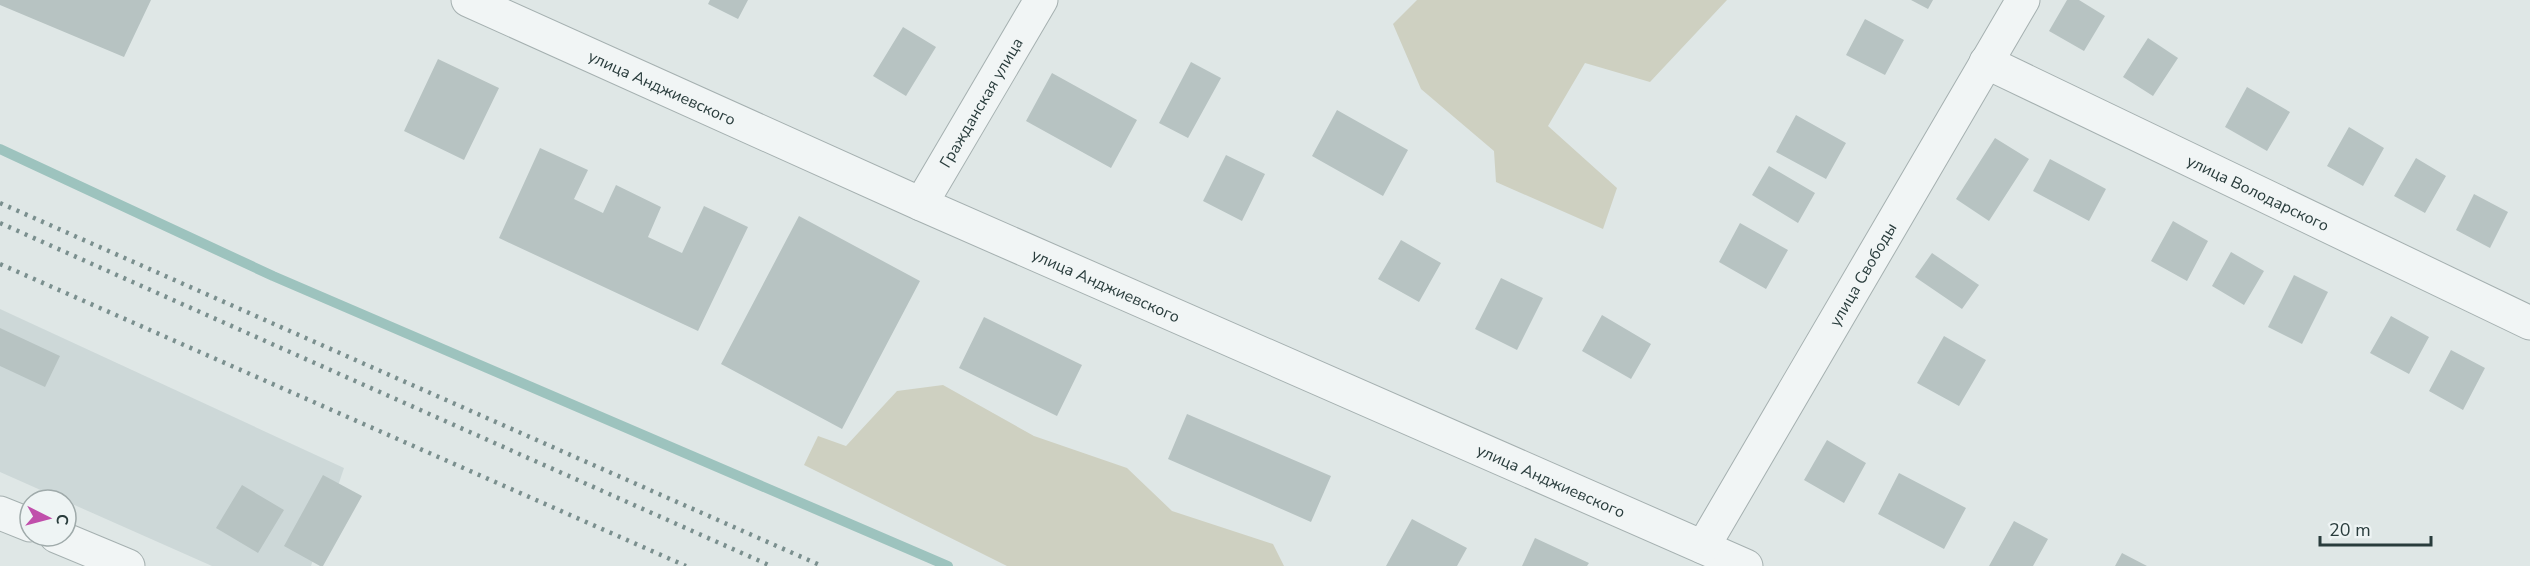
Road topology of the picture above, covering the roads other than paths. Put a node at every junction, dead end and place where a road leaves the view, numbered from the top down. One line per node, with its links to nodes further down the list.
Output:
1 (468, 0): 5 (street, улица Анджиевского)
2 (1041, 0): 5 (street, Гражданская улица)
3 (2023, 0): 4 (street, улица Свободы)
4 (1986, 62): 6 (street, улица Володарского); 10 (street, улица Свободы)
5 (921, 204): 10 (street, улица Анджиевского)
6 (2530, 323)
7 (0, 513): 8 (street)
8 (18, 520)
9 (78, 545): 11 (street)
10 (1703, 547): 12 (street, улица Анджиевского)
11 (128, 566)
12 (1746, 566)

